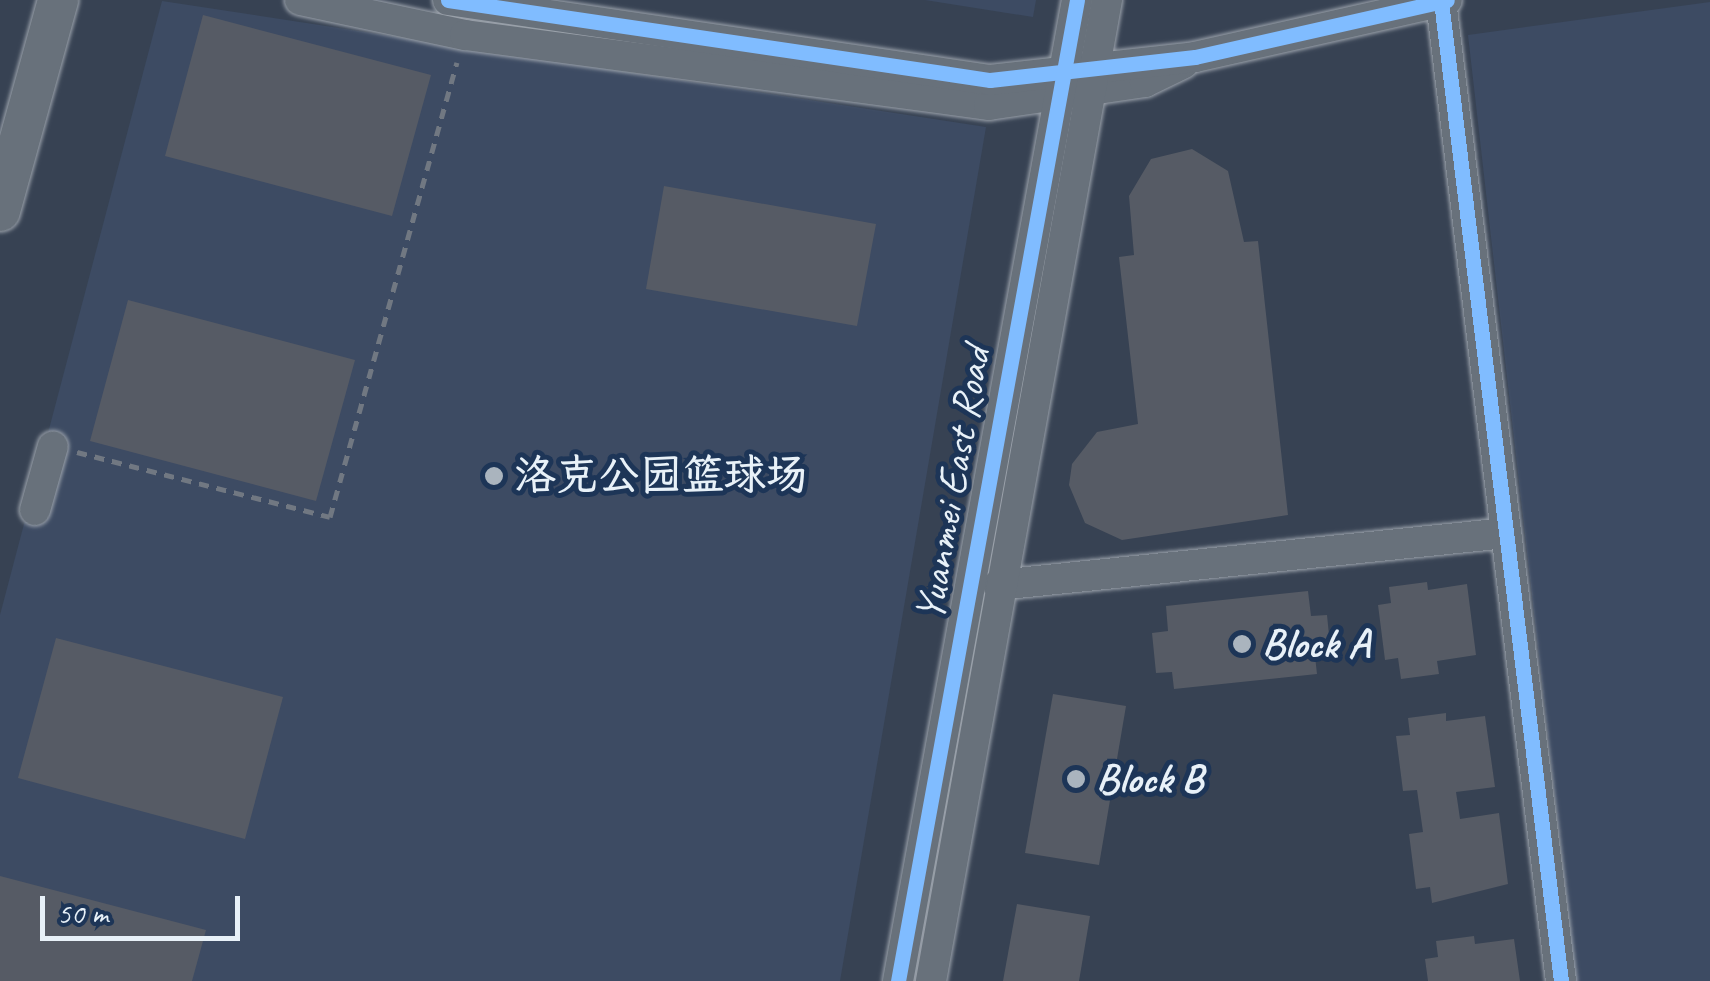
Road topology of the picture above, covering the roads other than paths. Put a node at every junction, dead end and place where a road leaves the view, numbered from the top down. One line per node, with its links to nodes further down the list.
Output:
1 (300, 0): 8 (street)
2 (448, 0): 8 (street)
3 (1077, 0): 8 (street, Yuanmei East Road)
4 (1107, 0): 7 (street, Yuanmei East Road)
5 (1444, 0): 7 (street); 12 (street)
6 (63, 6): 9 (main road)
7 (1093, 78): 8 (street); 13 (street, Yuanmei East Road)
8 (1062, 82): 14 (street, Yuanmei East Road)
9 (0, 211)
10 (54, 446): 11 (street)
11 (34, 510)
12 (1506, 533): 13 (street); 16 (street)
13 (998, 585): 15 (street, Yuanmei East Road)
14 (898, 981)
15 (931, 981)
16 (1561, 981)

